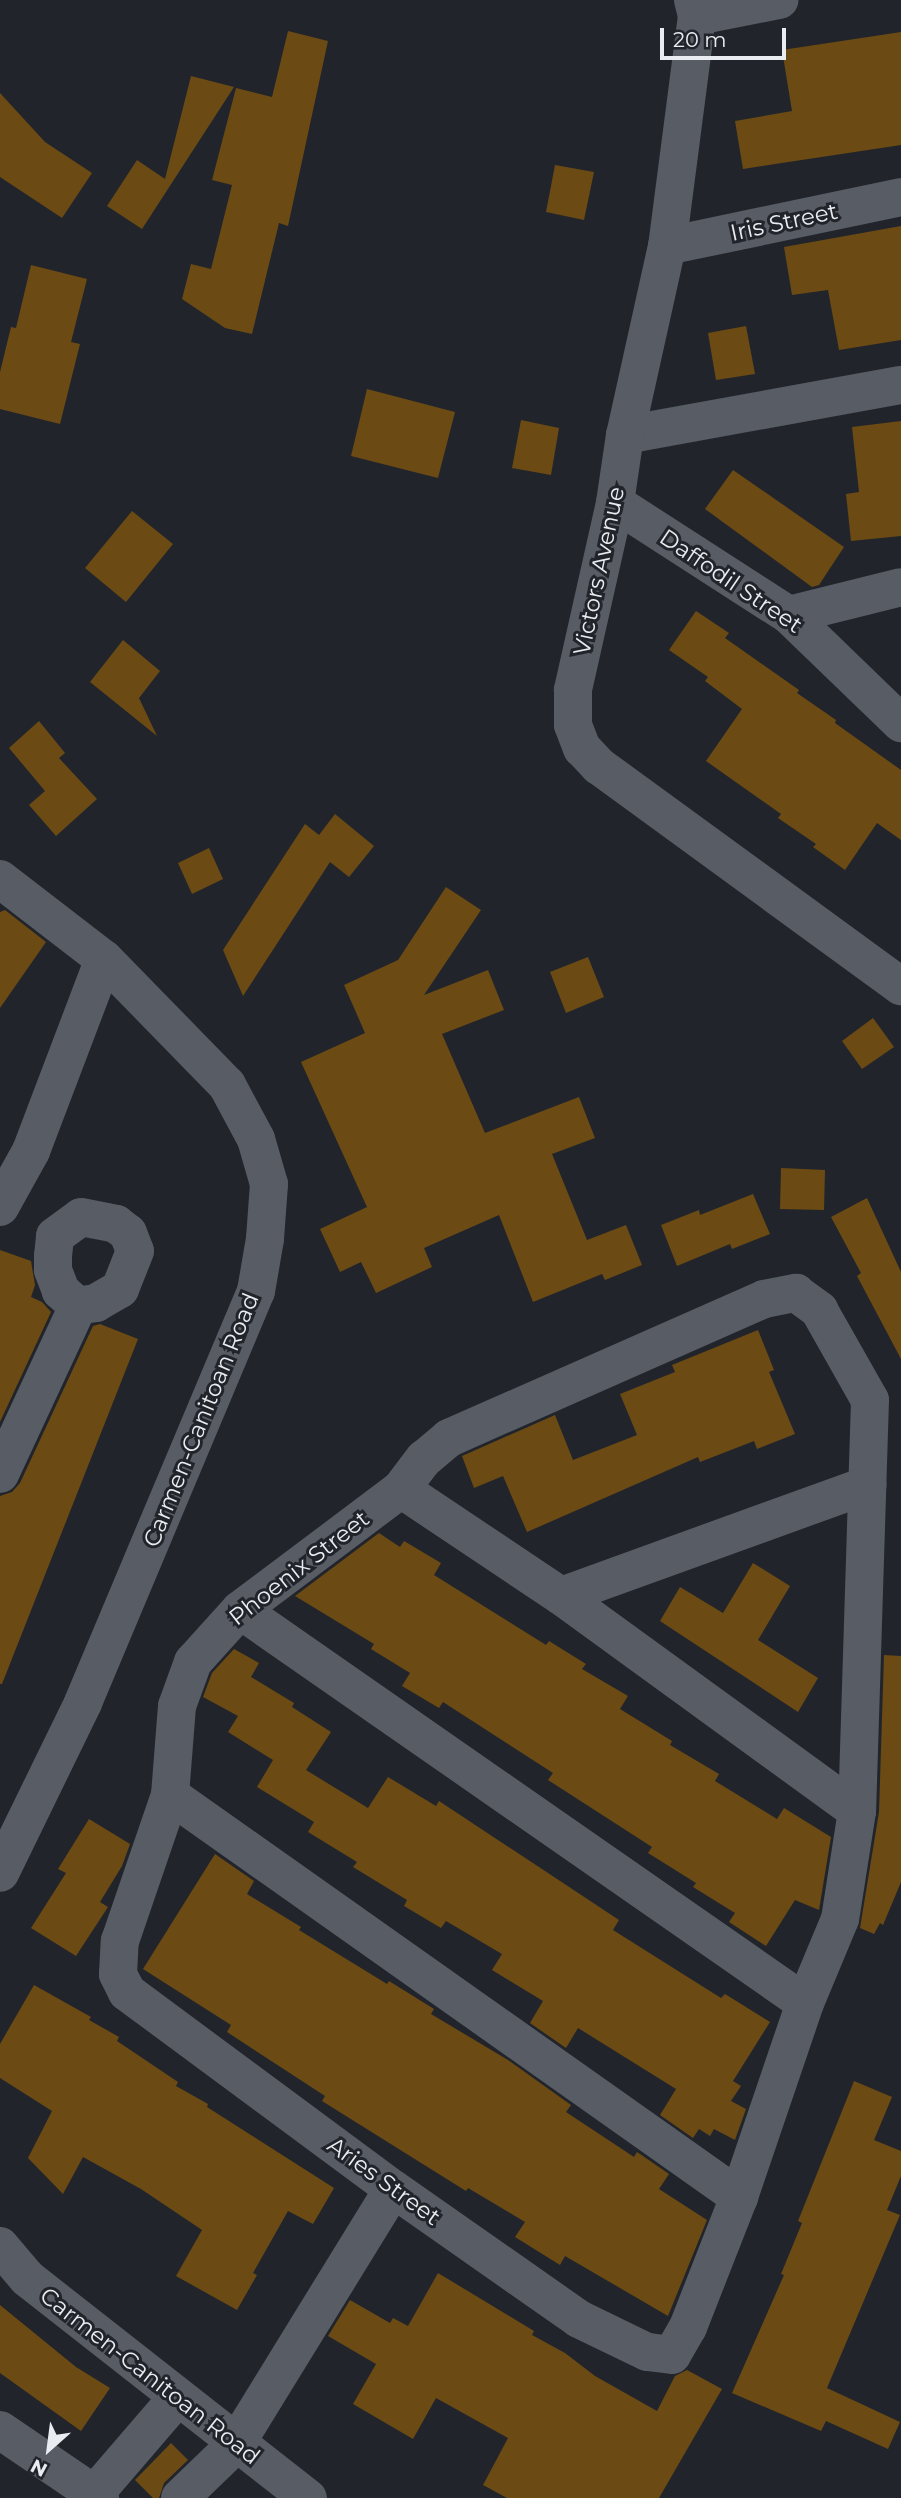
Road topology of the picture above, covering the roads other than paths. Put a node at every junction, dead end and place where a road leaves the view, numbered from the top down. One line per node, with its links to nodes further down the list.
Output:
1 (779, 0): 2 (street)
2 (695, 8): 4 (street, Victors Avenue)
3 (901, 197): 4 (street, Iris Street)
4 (667, 246): 6 (street, Victors Avenue)
5 (901, 385): 6 (street)
6 (625, 435): 7 (street, Victors Avenue)
7 (615, 503): 9 (street, Daffodil Street); 13 (street, Victors Avenue)
8 (901, 587): 9 (street)
9 (789, 615): 10 (street, Daffodil Street)
10 (901, 723)
11 (0, 879): 12 (street, Carmen-Canitoan Road)
12 (104, 959): 14 (street); 23 (street, Carmen-Canitoan Road)
13 (901, 986)
14 (0, 1208)
15 (78, 1306): 16 (street)
16 (0, 1474)
17 (867, 1485): 18 (street, Phoenix Street); 19 (street); 22 (street, Phoenix Street)
18 (401, 1489): 19 (street); 20 (street, Phoenix Street)
19 (561, 1596): 22 (street)
20 (240, 1610): 21 (street, Phoenix Street); 25 (street)
21 (170, 1795): 24 (street, Phoenix Street); 27 (street)
22 (857, 1811): 25 (street, Phoenix Street)
23 (0, 1873)
24 (118, 1973): 26 (street, Aries Street)
25 (805, 2003): 27 (street, Phoenix Street)
26 (393, 2189): 29 (street, Aries Street); 32 (street)
27 (738, 2197): 29 (street, Phoenix Street)
28 (0, 2246): 30 (street, Carmen-Canitoan Road)
29 (672, 2355)
30 (177, 2398): 32 (street, Carmen-Canitoan Road); 33 (street)
31 (0, 2430): 33 (street)
32 (236, 2444): 34 (street); 35 (street, Carmen-Canitoan Road)
33 (95, 2496)
34 (180, 2498)
35 (308, 2498)

